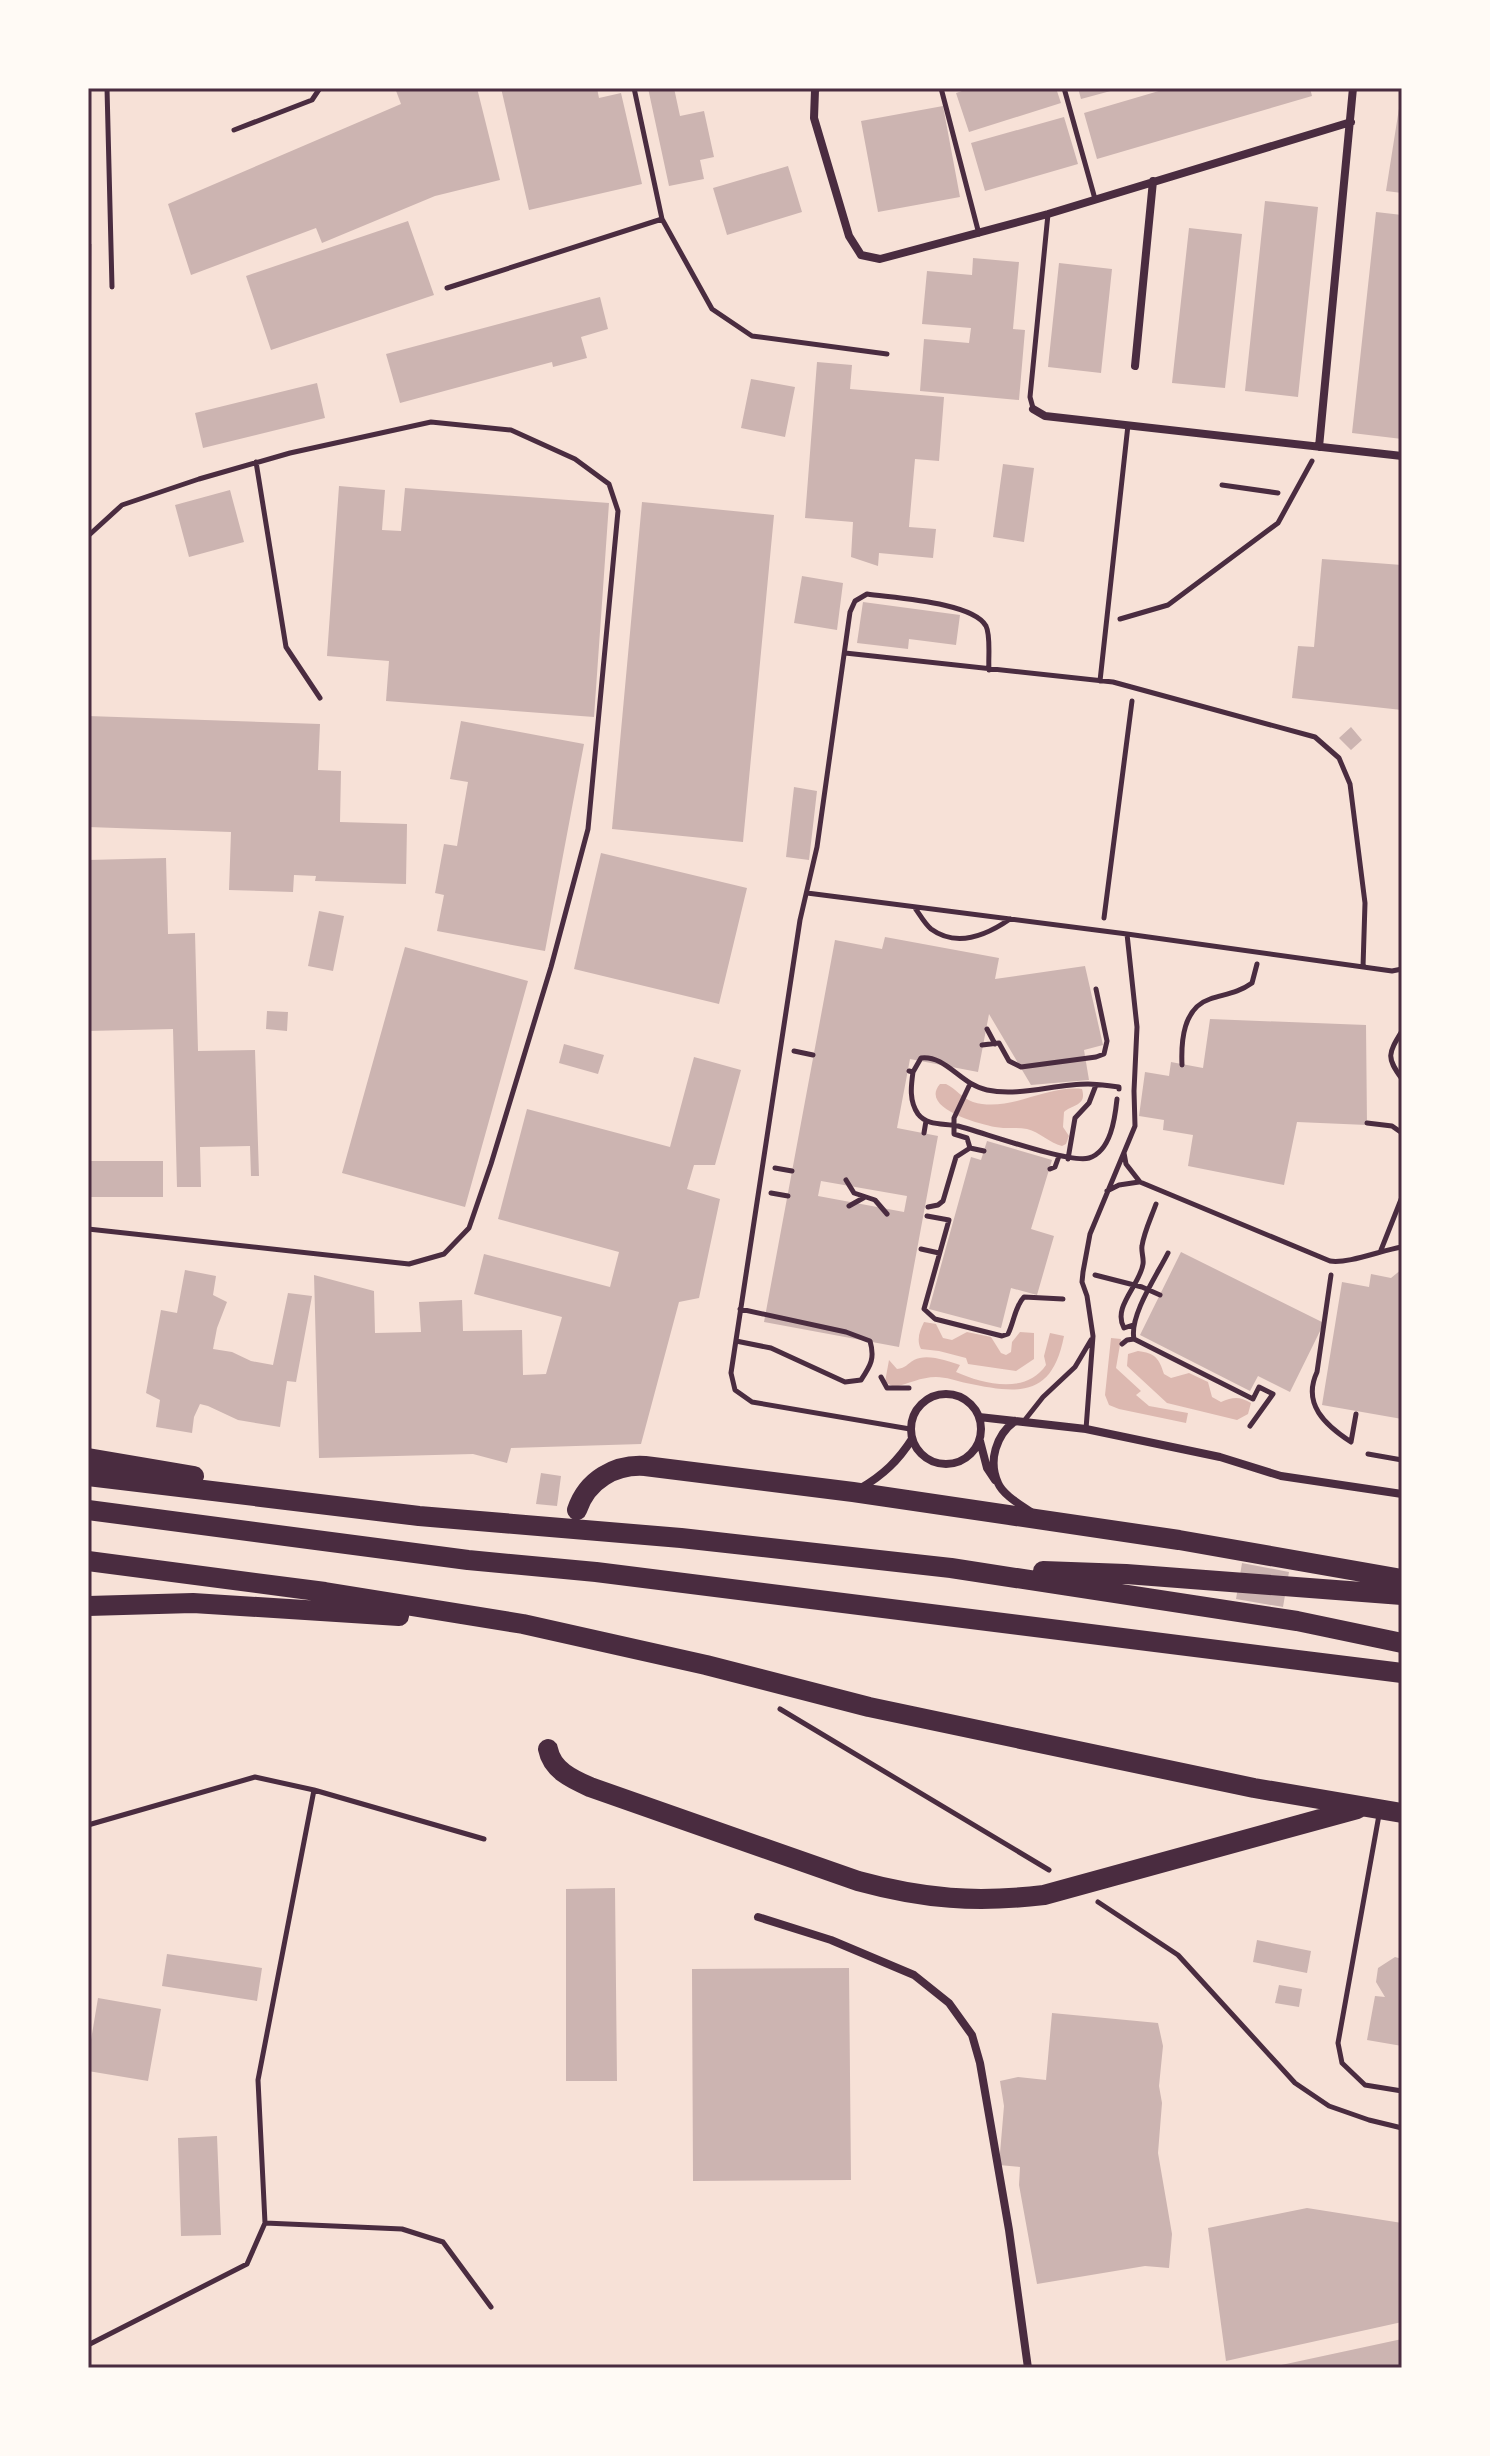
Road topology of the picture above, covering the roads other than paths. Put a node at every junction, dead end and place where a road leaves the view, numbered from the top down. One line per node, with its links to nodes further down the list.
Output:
1 (107, 88): 15 (lane)
2 (320, 88): 9 (lane)
3 (634, 88): 13 (lane)
4 (941, 88): 14 (lane)
5 (1064, 88): 11 (lane)
6 (1353, 88): 8 (street)
7 (816, 89): 14 (street)
8 (1351, 122): 10 (street); 21 (street)
9 (234, 130)
10 (1153, 181): 11 (street); 18 (street)
11 (1095, 199): 12 (street)
12 (1048, 214): 14 (street); 19 (lane)
13 (662, 219): 16 (lane); 17 (lane)
14 (979, 234)
15 (112, 287)
16 (447, 288)
17 (887, 354)
18 (1135, 366)
19 (1033, 409): 20 (street)
20 (1128, 424): 21 (street); 27 (lane)
21 (1319, 447): 22 (street)
22 (1402, 456)
23 (256, 462): 24 (lane); 28 (lane); 39 (lane)
24 (88, 536)
25 (845, 653): 26 (lane); 26 (lane); 29 (lane)
26 (989, 670): 27 (lane)
27 (1100, 681): 33 (lane)
28 (320, 698)
29 (807, 893): 30 (lane); 42 (lane)
30 (914, 907): 31 (lane); 31 (lane)
31 (1010, 919): 32 (lane)
32 (1127, 934): 33 (lane); 35 (lane)
33 (1363, 967): 34 (lane)
34 (1402, 969)
35 (1124, 1152): 36 (lane); 37 (lane)
36 (1140, 1182): 37 (lane); 41 (lane)
37 (1106, 1191): 43 (lane)
38 (1402, 1197): 41 (lane)
39 (88, 1229)
40 (1402, 1247): 41 (lane)
41 (1380, 1251)
42 (740, 1309): 44 (lane); 44 (lane)
43 (1093, 1336): 46 (lane); 48 (lane)
44 (736, 1341): 47 (lane)
45 (979, 1417): 46 (street); 47 (street); 50 (street)
46 (1020, 1422): 48 (street); 56 (street)
47 (910, 1429): 49 (street)
48 (1086, 1429): 58 (street)
49 (912, 1439): 50 (street); 57 (street)
50 (979, 1440): 56 (street)
51 (1368, 1454): 53 (lane)
52 (88, 1458): 62 (highway)
53 (1402, 1460)
54 (88, 1476): 59 (highway)
55 (88, 1486): 59 (highway)
56 (999, 1486): 63 (street)
57 (853, 1492): 61 (highway); 63 (highway)
58 (1402, 1494)
59 (252, 1496): 62 (highway)
60 (88, 1510): 71 (highway)
61 (577, 1510)
62 (419, 1516): 65 (highway)
63 (1048, 1522): 66 (highway)
64 (88, 1561): 69 (highway)
65 (951, 1568): 67 (highway); 70 (highway)
66 (1402, 1579)
67 (1402, 1595)
68 (88, 1606): 69 (highway)
69 (523, 1624): 74 (highway)
70 (1402, 1643)
71 (1402, 1673)
72 (548, 1749): 74 (highway)
73 (314, 1790): 76 (lane); 77 (lane); 80 (lane)
74 (1372, 1809): 75 (highway); 79 (lane)
75 (1402, 1813)
76 (88, 1825)
77 (484, 1839)
78 (758, 1917): 83 (street)
79 (1402, 2091)
80 (265, 2223): 81 (lane); 82 (lane)
81 (491, 2307)
82 (88, 2345)
83 (1028, 2368)

